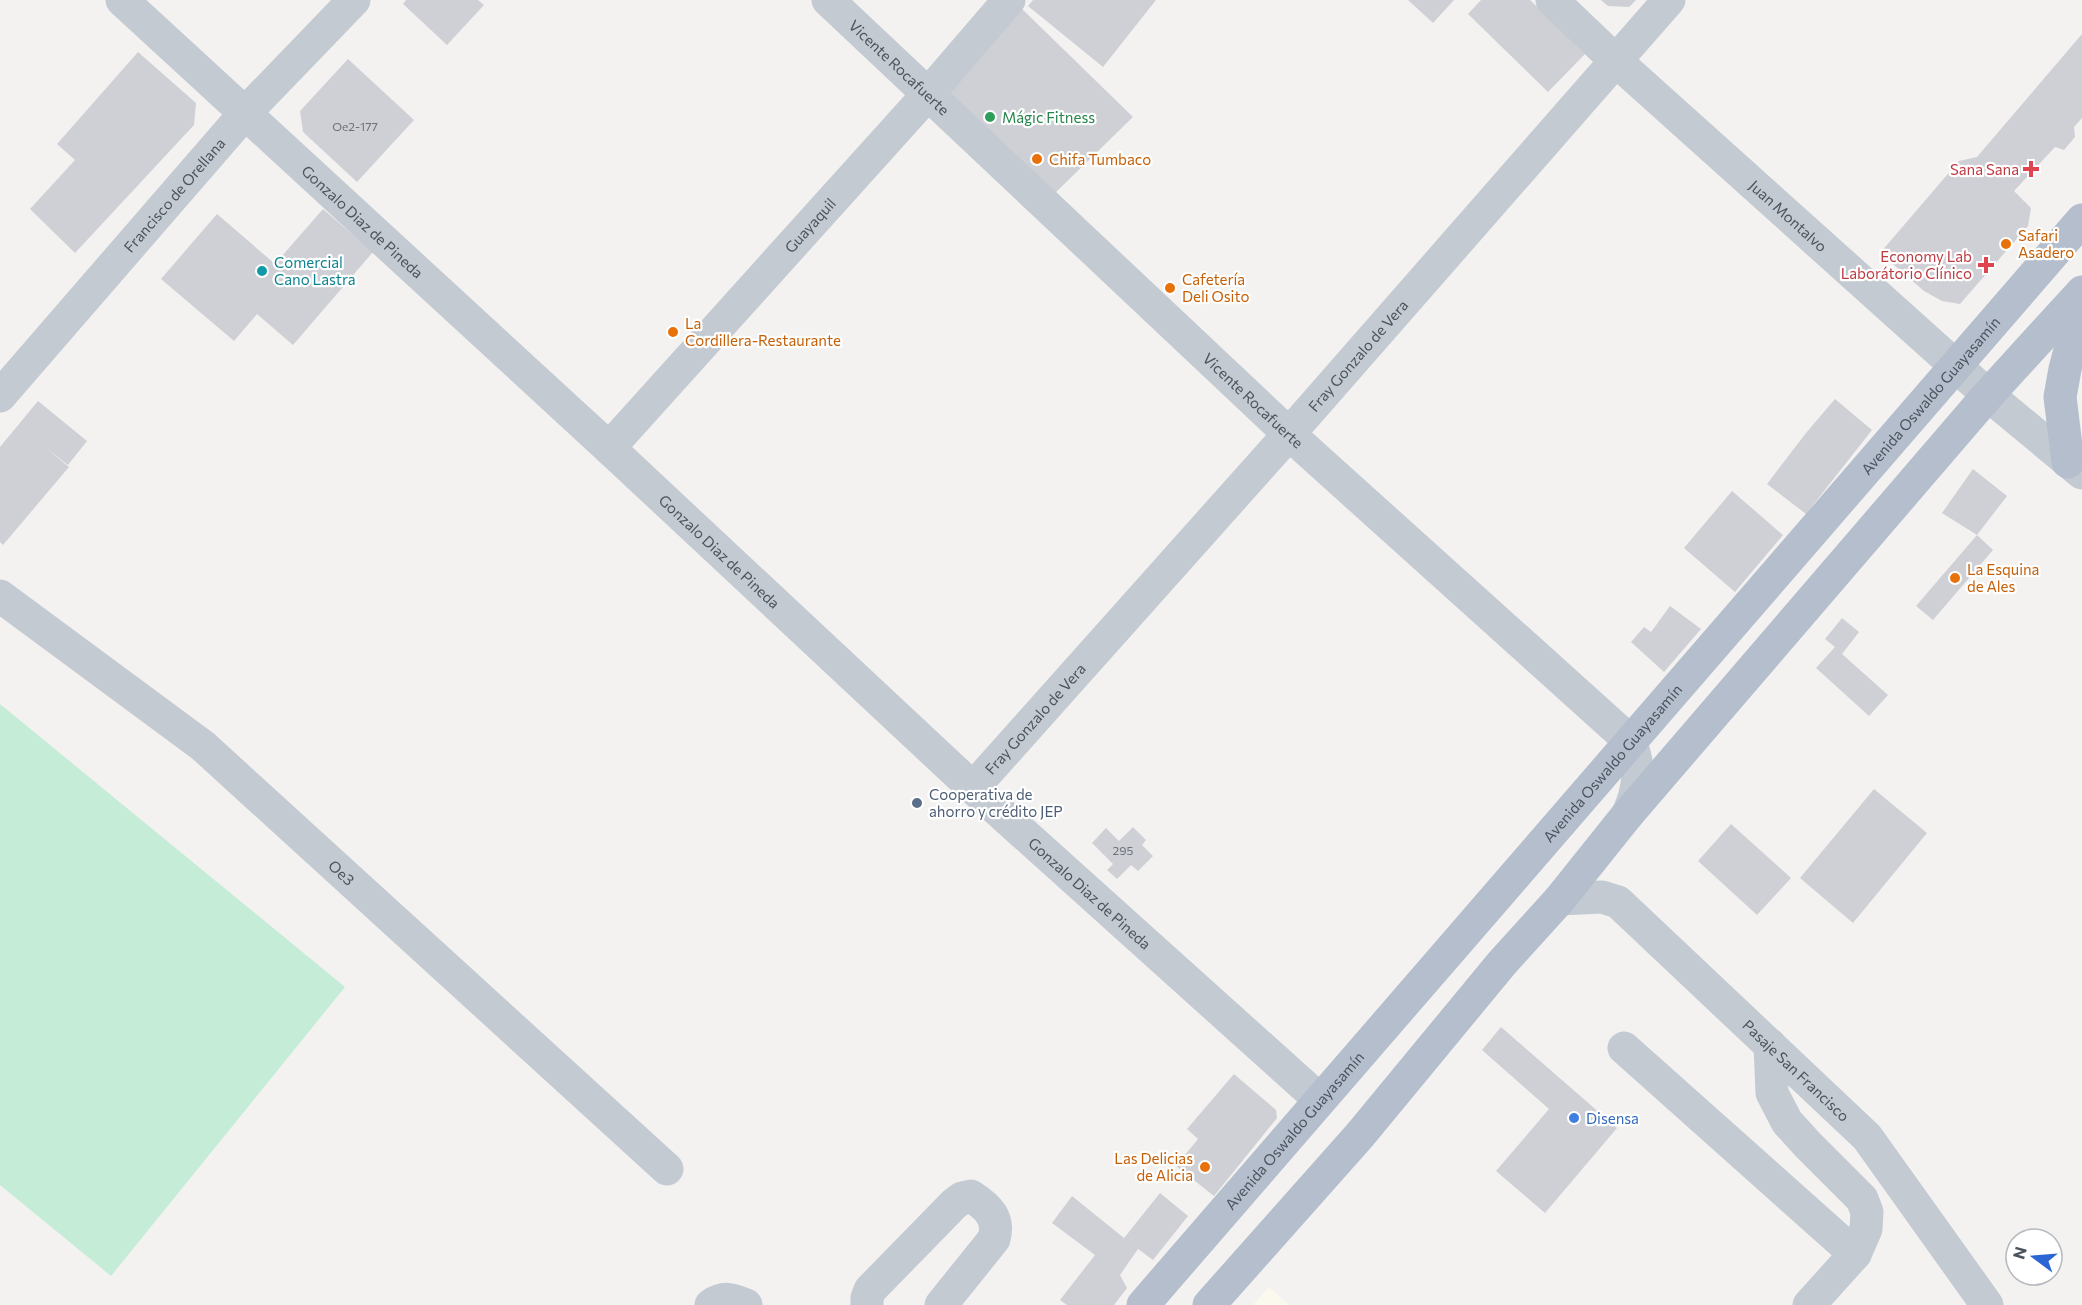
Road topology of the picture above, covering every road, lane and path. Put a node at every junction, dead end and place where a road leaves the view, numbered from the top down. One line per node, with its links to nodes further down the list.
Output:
1 (122, 0): 9 (street, Gonzalo Diaz de Pineda)
2 (354, 0): 9 (street, Francisco de Orellana)
3 (828, 0): 8 (street, Vicente Rocafuerte)
4 (1009, 0): 8 (street, Guayaquil)
5 (1552, 0): 7 (street, Juan Montalvo)
6 (1669, 0): 7 (street, Fray Gonzalo de Vera)
7 (1615, 60): 15 (street, Juan Montalvo); 18 (street, Fray Gonzalo de Vera)
8 (929, 93): 18 (street, Vicente Rocafuerte); 19 (street, Guayaquil)
9 (246, 112): 17 (street, Francisco de Orellana); 19 (street, Gonzalo Diaz de Pineda)
10 (2082, 220): 15 (main road, Avenida Oswaldo Guayasamín)
11 (2082, 292): 14 (main road)
12 (2082, 306): 13 (main road)
13 (2075, 353): 14 (street); 20 (main road)
14 (2023, 356): 16 (main road)
15 (1956, 366): 16 (street, Juan Montalvo); 22 (main road, Avenida Oswaldo Guayasamín)
16 (1988, 395): 20 (street, Juan Montalvo); 24 (main road)
17 (0, 396)
18 (1289, 434): 22 (street, Vicente Rocafuerte); 23 (street, Fray Gonzalo de Vera)
19 (609, 448): 23 (street, Gonzalo Diaz de Pineda)
20 (2075, 467)
21 (0, 596): 29 (street, Oe3)
22 (1630, 741): 24 (street); 28 (main road, Avenida Oswaldo Guayasamín)
23 (973, 788): 28 (street, Gonzalo Diaz de Pineda)
24 (1628, 814): 25 (main road)
25 (1560, 899): 26 (street, Pasaje San Francisco); 36 (main road)
26 (1770, 1045): 30 (street); 38 (street, Pasaje San Francisco)
27 (1624, 1048): 30 (street)
28 (1320, 1100): 35 (main road, Avenida Oswaldo Guayasamín)
29 (667, 1169)
30 (1855, 1254): 37 (street)
31 (711, 1305): 32 (street)
32 (746, 1305)
33 (867, 1305): 34 (street)
34 (941, 1305)
35 (1143, 1305)
36 (1209, 1305)
37 (1809, 1305)
38 (1987, 1305)

